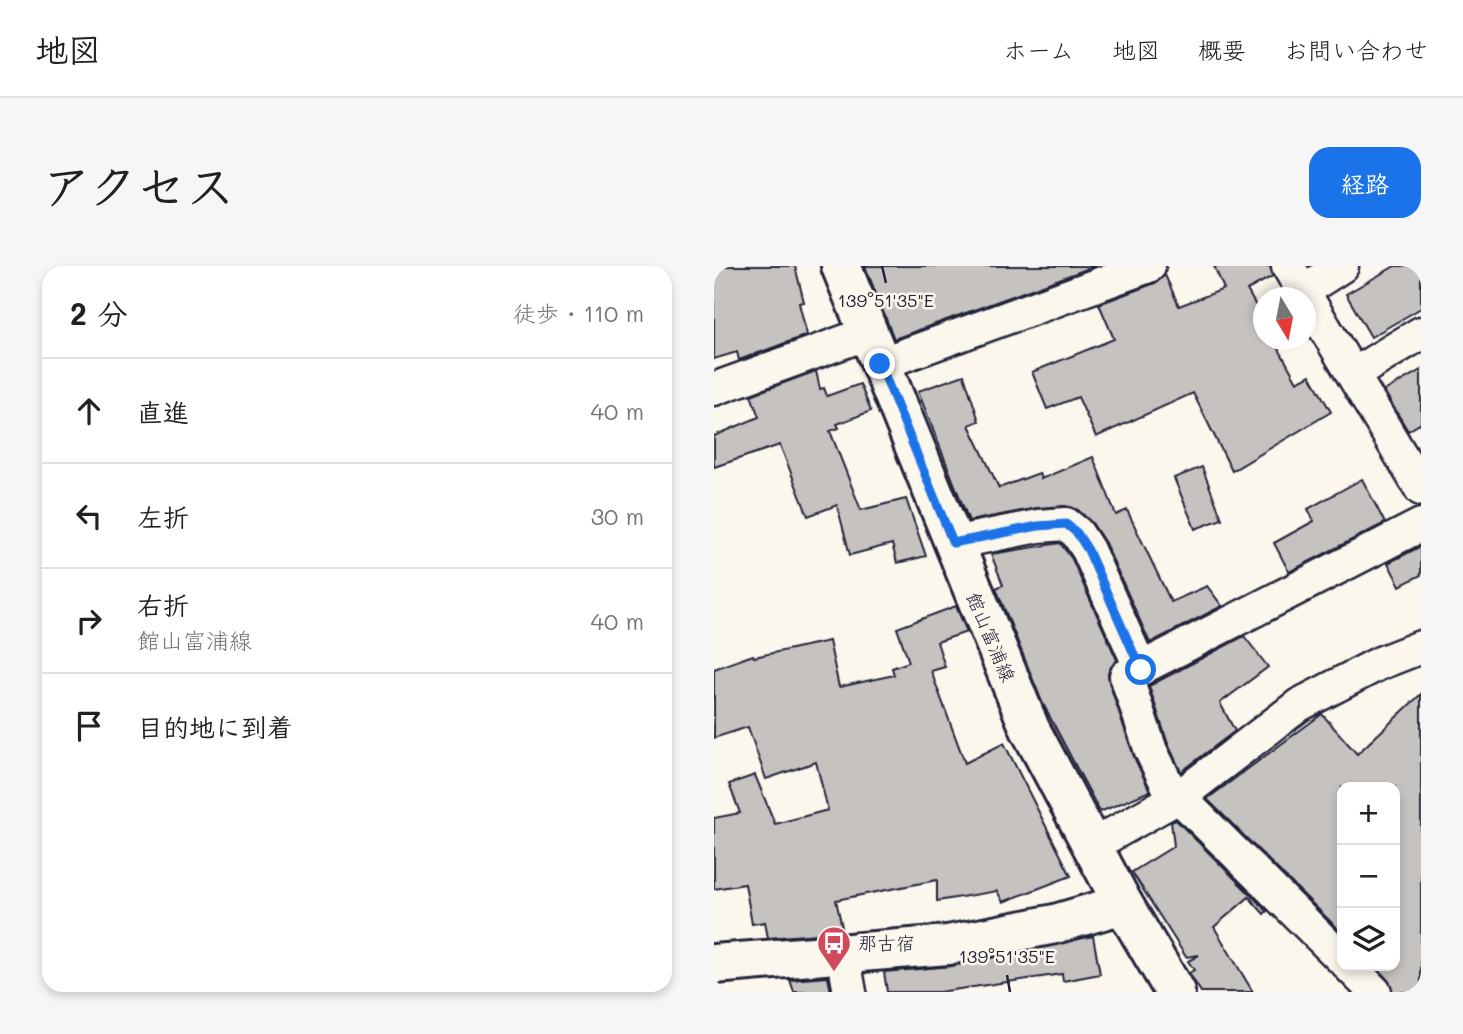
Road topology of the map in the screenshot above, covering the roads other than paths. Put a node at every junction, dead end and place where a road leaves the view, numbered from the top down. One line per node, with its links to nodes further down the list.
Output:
1 (841, 266): 6 (main road, 館山富浦線)
2 (1149, 266): 6 (street)
3 (1342, 266): 4 (street)
4 (1295, 278): 7 (street)
5 (1421, 333): 7 (street)
6 (874, 349): 8 (street); 11 (main road, 館山富浦線)
7 (1354, 374): 9 (street)
8 (714, 389)
9 (1421, 489)
10 (1421, 524): 13 (street)
11 (953, 543): 13 (street); 15 (main road, 館山富浦線)
12 (1421, 647): 14 (street)
13 (1141, 670): 14 (street)
14 (1180, 796): 15 (street); 18 (street)
15 (1093, 845): 16 (main road, 館山富浦線)
16 (1123, 904): 17 (main road); 22 (main road, 館山富浦線)
17 (843, 954): 19 (main road); 21 (street)
18 (1337, 954)
19 (714, 964)
20 (1354, 971): 23 (street)
21 (850, 992)
22 (1175, 992)
23 (1375, 992)

